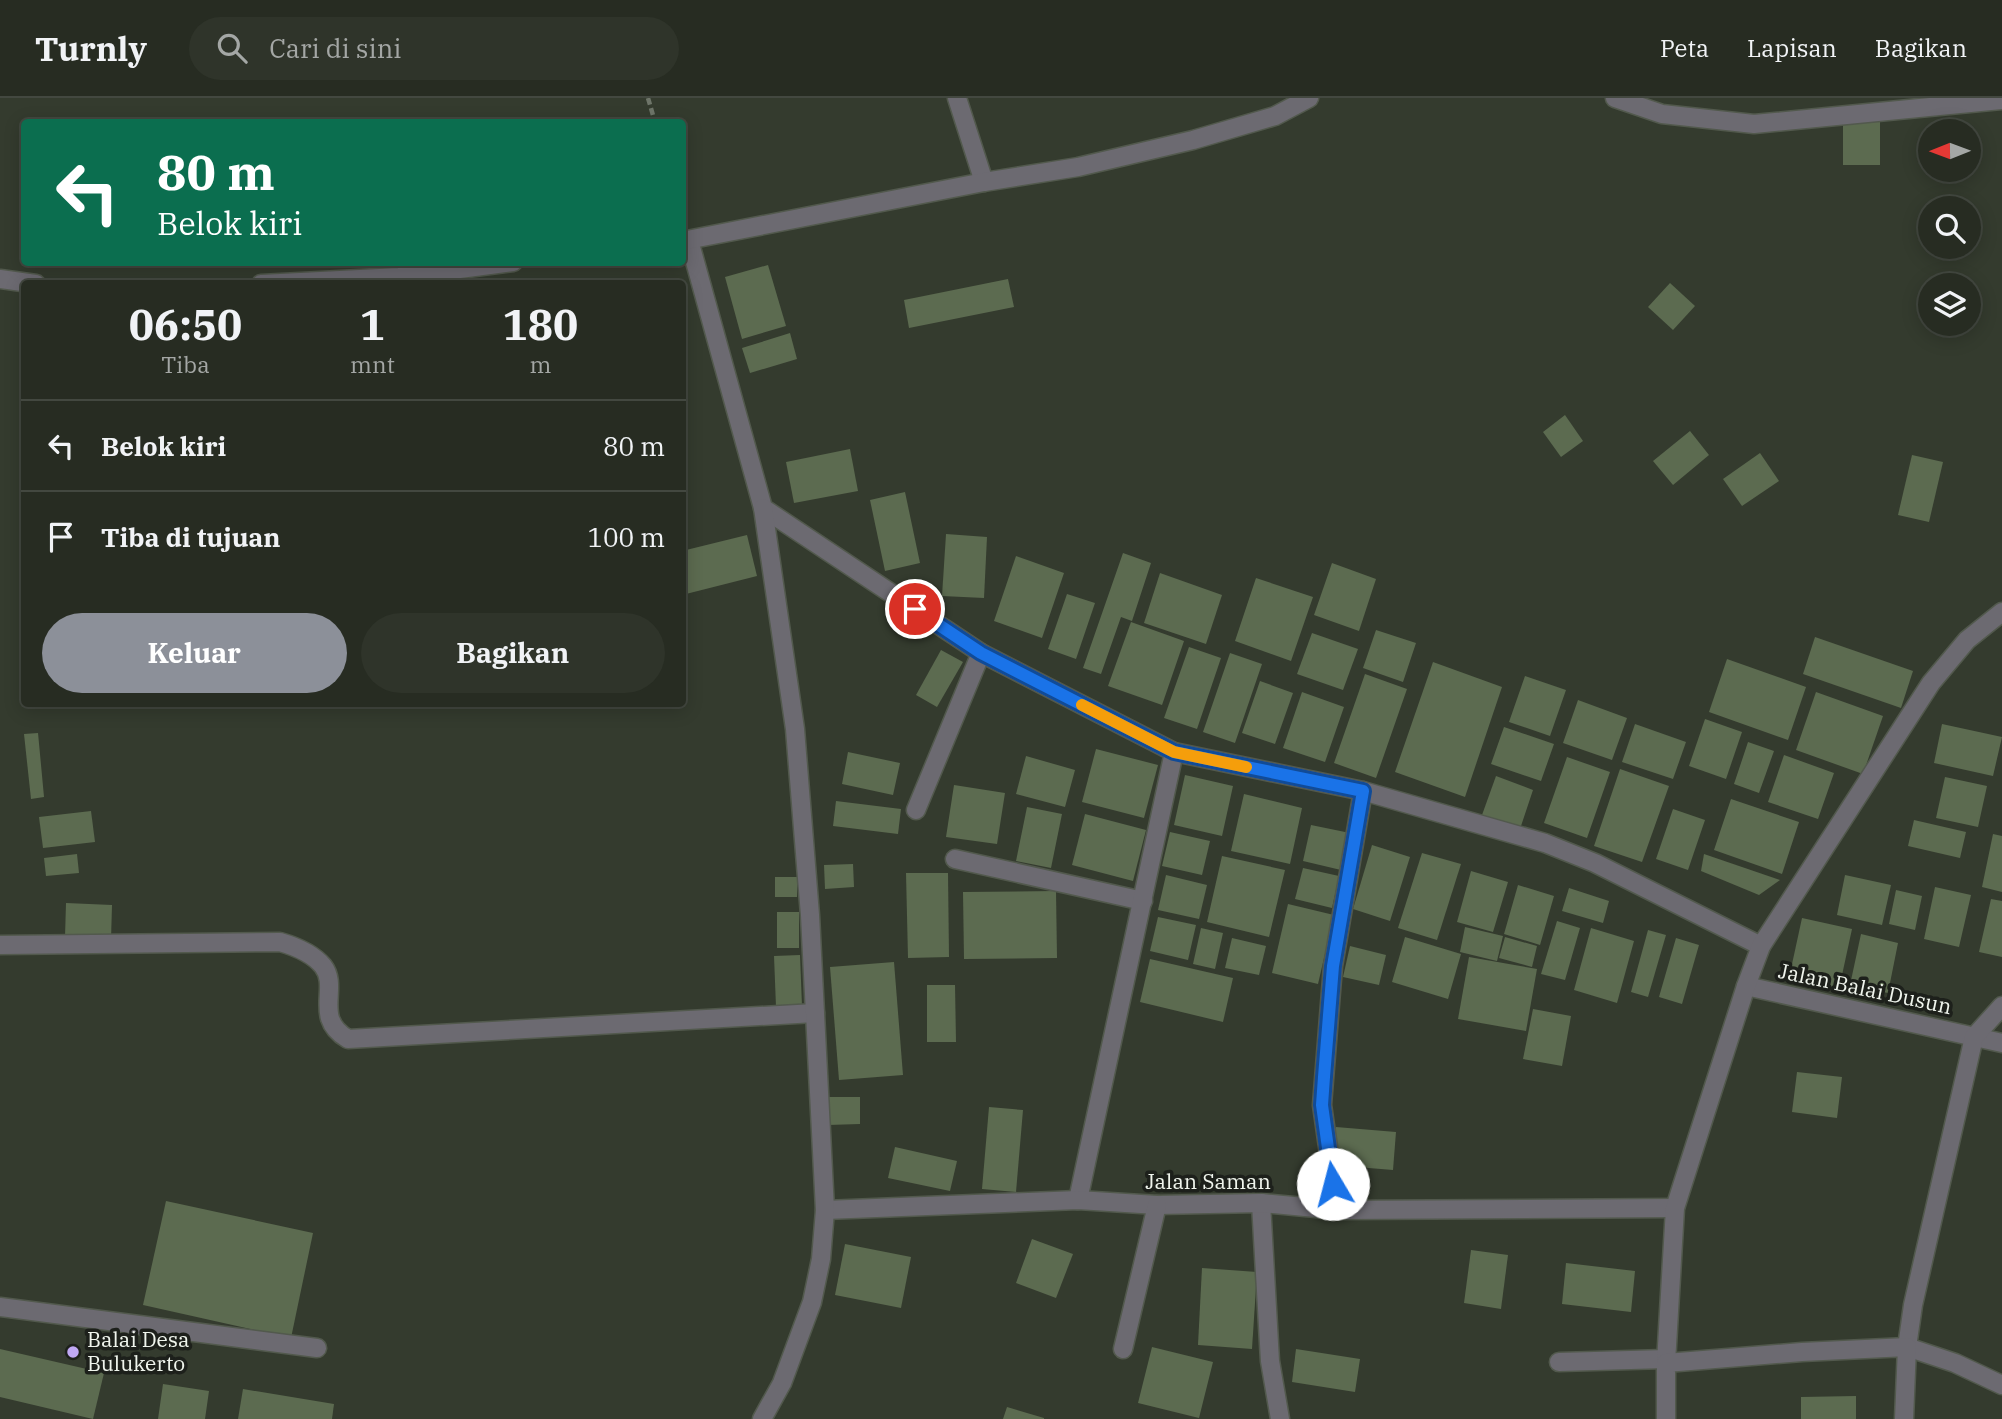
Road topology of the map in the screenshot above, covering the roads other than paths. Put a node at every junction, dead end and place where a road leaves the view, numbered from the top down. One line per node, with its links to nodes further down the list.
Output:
1 (957, 98): 5 (street)
2 (1309, 98): 5 (street)
3 (1615, 98): 4 (street)
4 (2002, 100)
5 (984, 182): 6 (street)
6 (686, 241): 11 (street)
7 (483, 266): 9 (street)
8 (0, 279): 10 (street)
9 (340, 280)
10 (21, 282)
11 (763, 508): 13 (street); 23 (street)
12 (2002, 612): 20 (street)
13 (981, 653): 14 (street); 16 (street)
14 (1174, 752): 15 (street); 18 (street)
15 (1363, 791): 20 (street); 31 (street)
16 (916, 810)
17 (955, 859): 18 (street)
18 (1143, 901): 26 (street)
19 (0, 945): 23 (street)
20 (1761, 946): 21 (street)
21 (1746, 986): 24 (street, Jalan Balai Dusun); 29 (street)
22 (2002, 1006): 24 (street)
23 (816, 1013): 30 (street)
24 (1974, 1037): 25 (street, Jalan Balai Dusun); 33 (street)
25 (2002, 1043)
26 (1078, 1200): 28 (street, Jalan Saman); 30 (street, Jalan Saman)
27 (1261, 1203): 28 (street, Jalan Saman); 31 (street, Jalan Saman); 40 (street)
28 (1157, 1205): 35 (street)
29 (1675, 1208): 31 (street, Jalan Saman); 36 (street)
30 (825, 1210): 39 (street)
31 (1337, 1210)
32 (0, 1307): 34 (street)
33 (1907, 1347): 36 (street); 38 (street); 42 (street)
34 (317, 1348)
35 (1123, 1349)
36 (1666, 1361): 37 (street); 41 (street)
37 (1559, 1362)
38 (2002, 1385)
39 (762, 1419)
40 (1280, 1419)
41 (1666, 1419)
42 (1904, 1419)

